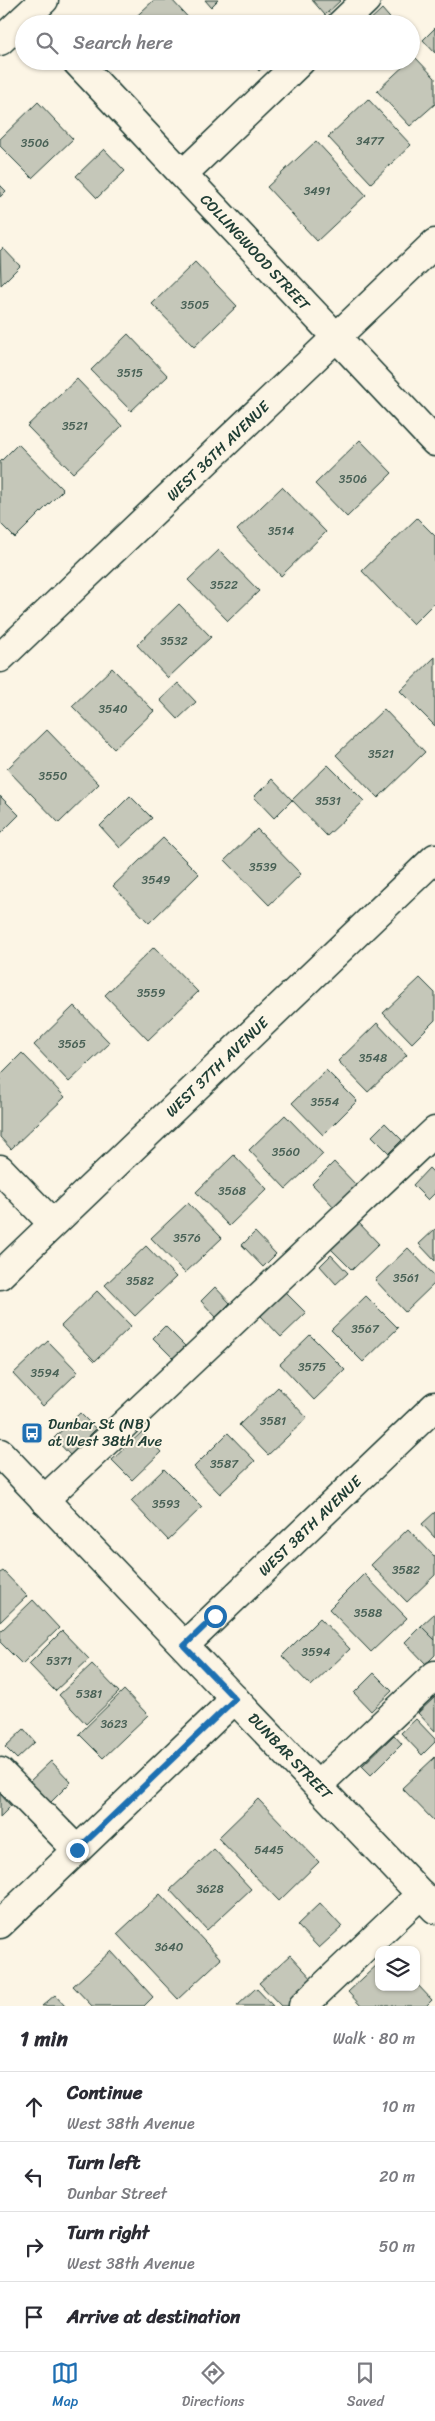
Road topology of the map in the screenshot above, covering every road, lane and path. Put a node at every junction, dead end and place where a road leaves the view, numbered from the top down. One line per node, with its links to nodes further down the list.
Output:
1 (366, 0): 2 (street)
2 (350, 15)
3 (15, 26): 4 (street)
4 (0, 41)
5 (85, 70): 7 (street, COLLINGWOOD STREET)
6 (292, 70): 7 (street)
7 (183, 174): 9 (street, COLLINGWOOD STREET)
8 (435, 243): 9 (street, WEST 36TH AVENUE)
9 (336, 338): 10 (street, COLLINGWOOD STREET); 11 (street, WEST 36TH AVENUE)
10 (435, 442)
11 (0, 658)
12 (435, 858): 15 (street, WEST 37TH AVENUE)
13 (435, 1131): 19 (street)
14 (0, 1168): 15 (street)
15 (53, 1224): 16 (street, WEST 37TH AVENUE)
16 (0, 1275)
17 (435, 1406): 20 (street, WEST 38TH AVENUE)
18 (0, 1453): 19 (street, DUNBAR STREET)
19 (44, 1500): 20 (street, DUNBAR STREET)
20 (184, 1646): 22 (street, DUNBAR STREET)
21 (435, 1674): 24 (street)
22 (235, 1699): 24 (street, DUNBAR STREET); 25 (street)
23 (0, 1772): 25 (street)
24 (318, 1784): 26 (street, DUNBAR STREET)
25 (77, 1850): 27 (street)
26 (428, 1901): 28 (street)
27 (0, 1924)
28 (303, 2006)

